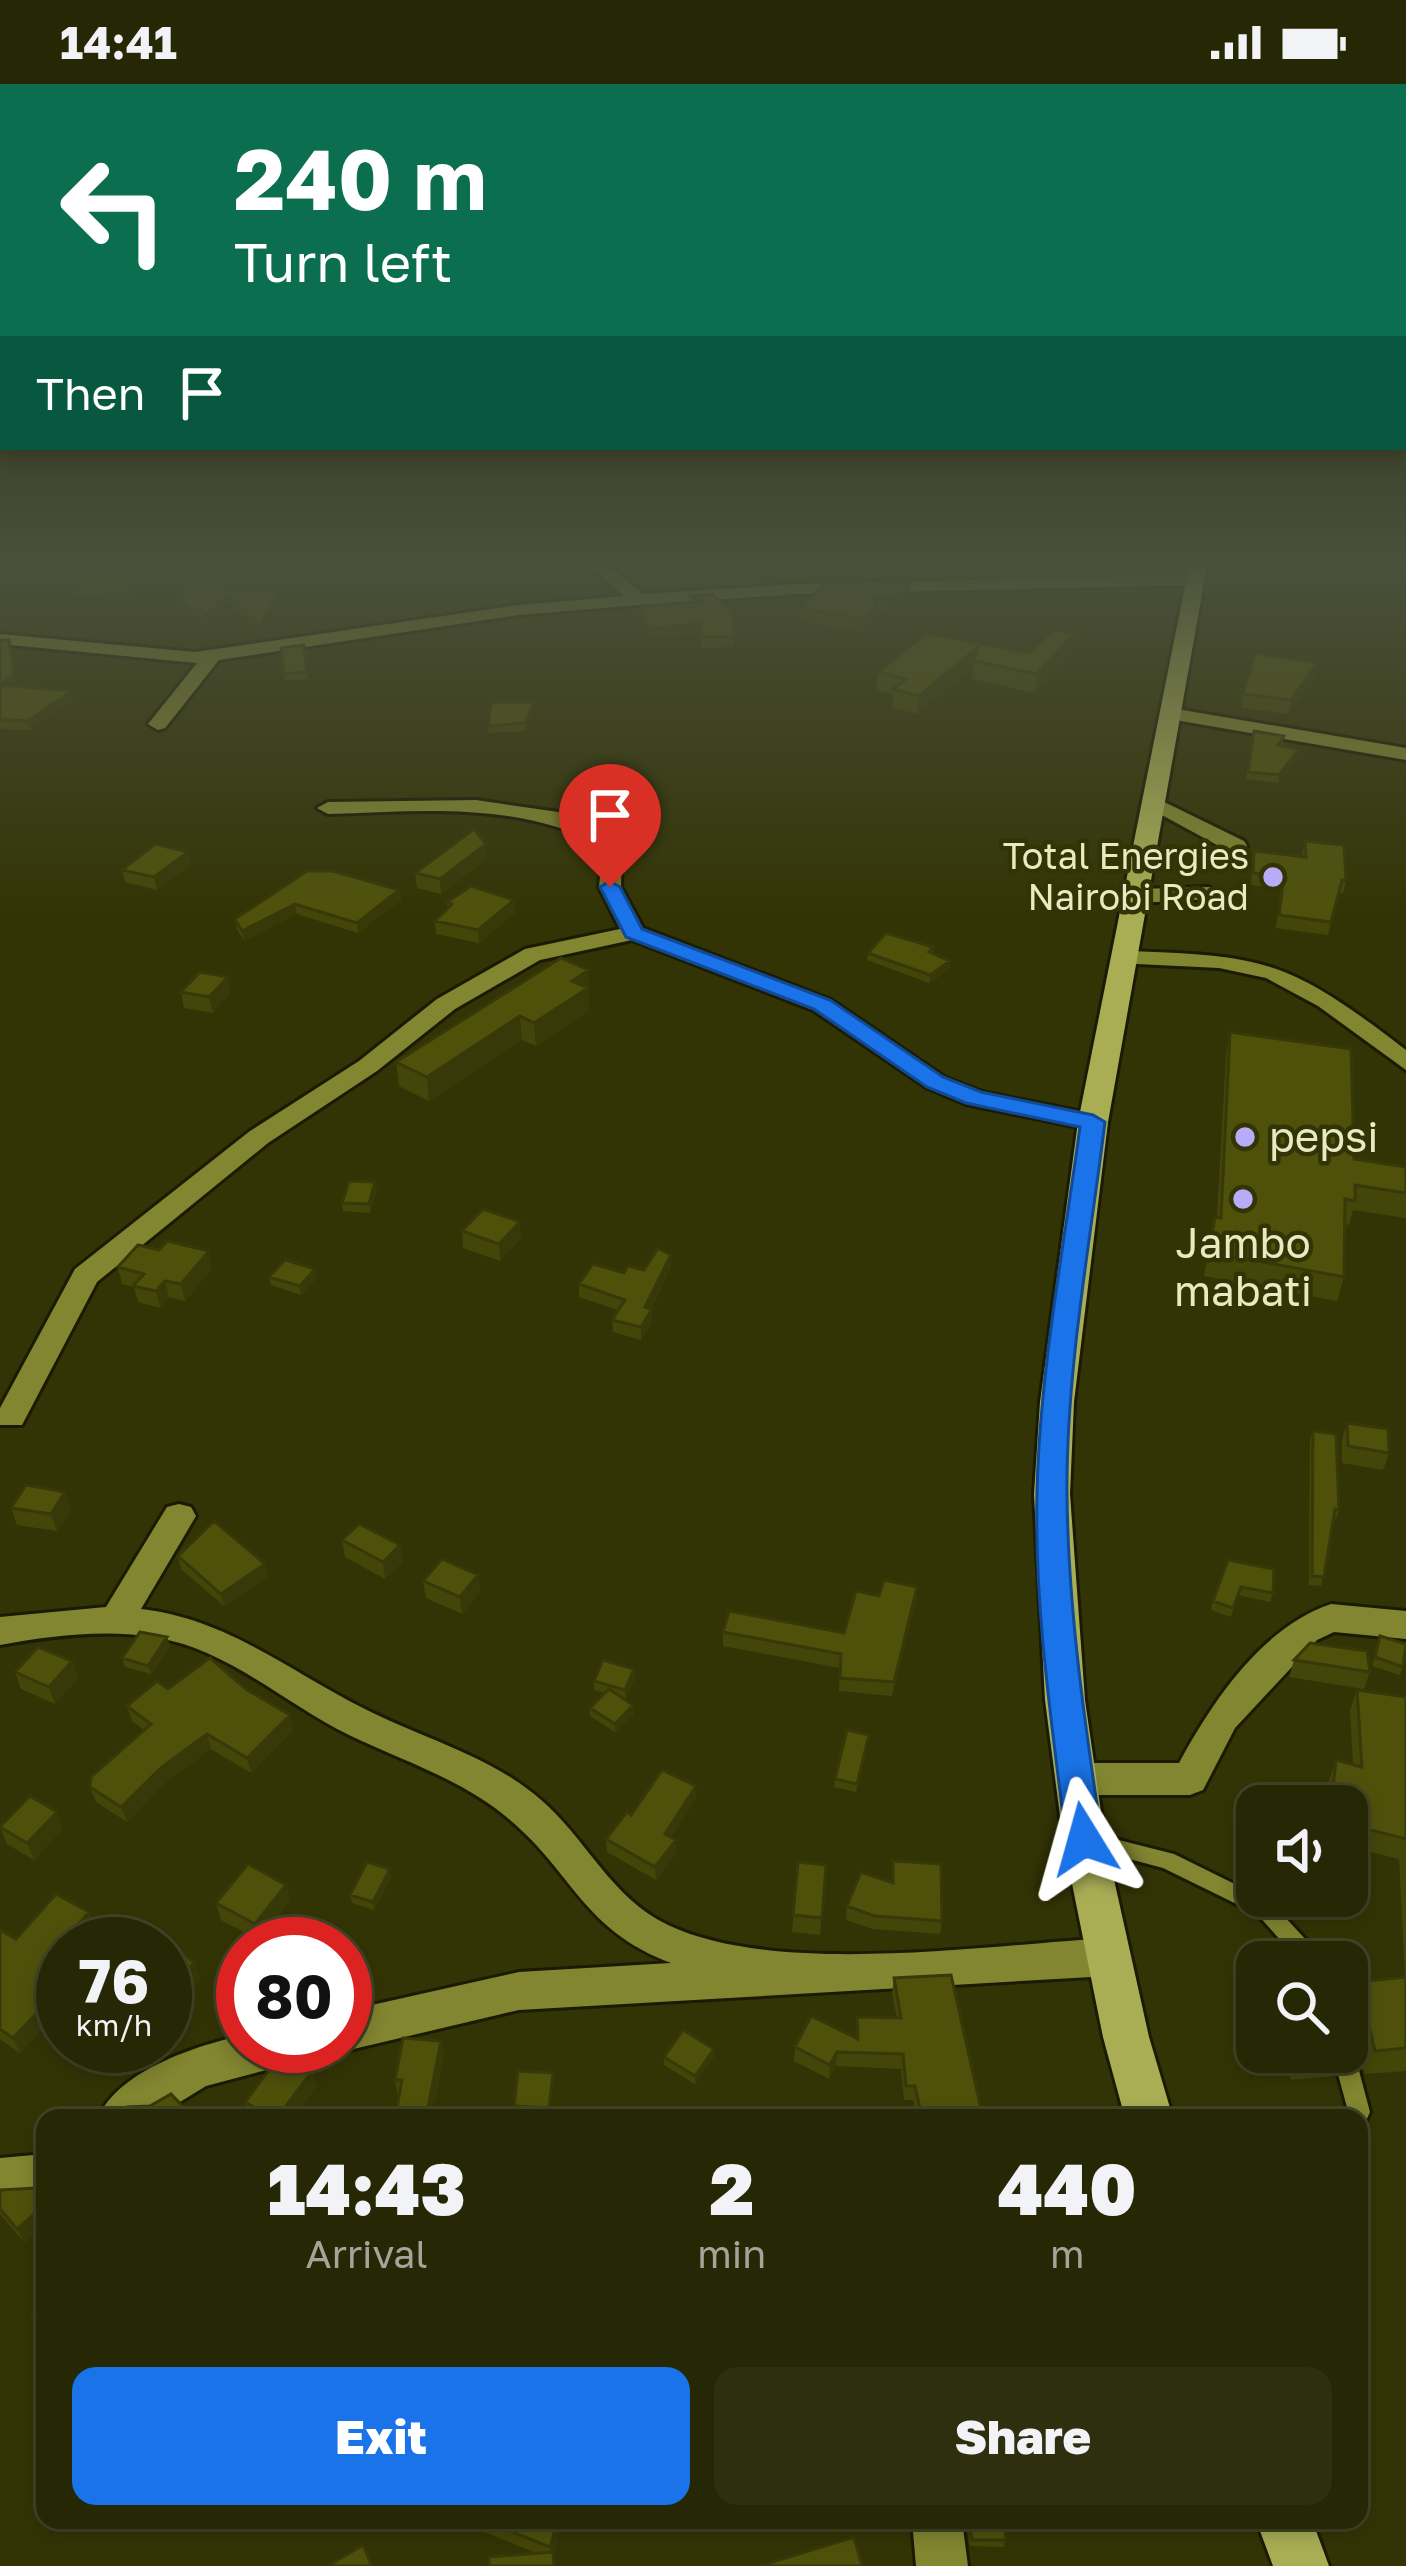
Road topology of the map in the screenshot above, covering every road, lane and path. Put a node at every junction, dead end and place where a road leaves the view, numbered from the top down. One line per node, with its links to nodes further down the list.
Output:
1 (192, 682): 4 (street)
2 (1177, 682): 3 (highway)
3 (1171, 714): 5 (street); 6 (highway)
4 (158, 724)
5 (1406, 754)
6 (1154, 803): 8 (street); 10 (highway)
7 (328, 808): 11 (street)
8 (1236, 846)
9 (1210, 894): 10 (street)
10 (1136, 896): 12 (highway)
11 (634, 933): 14 (street); 15 (street)
12 (1124, 958): 13 (street); 14 (highway)
13 (1406, 1062)
14 (1093, 1122): 20 (highway)
15 (11, 1417)
16 (178, 1516): 17 (street)
17 (118, 1617): 19 (street); 24 (street)
18 (1406, 1625): 20 (street)
19 (0, 1631)
20 (1076, 1779): 21 (highway)
21 (1084, 1839): 22 (lane); 23 (highway)
22 (1294, 1941)
23 (1109, 1957): 24 (street); 29 (highway)
24 (813, 1976): 25 (street)
25 (372, 2025)
26 (216, 2061): 28 (street)
27 (1349, 2073): 30 (lane)
28 (131, 2109)
29 (1147, 2109)
30 (1358, 2109)
31 (36, 2177): 32 (street)
32 (0, 2180)
33 (938, 2529): 35 (street)
34 (1287, 2529): 36 (highway)
35 (942, 2566)
36 (1301, 2566)

